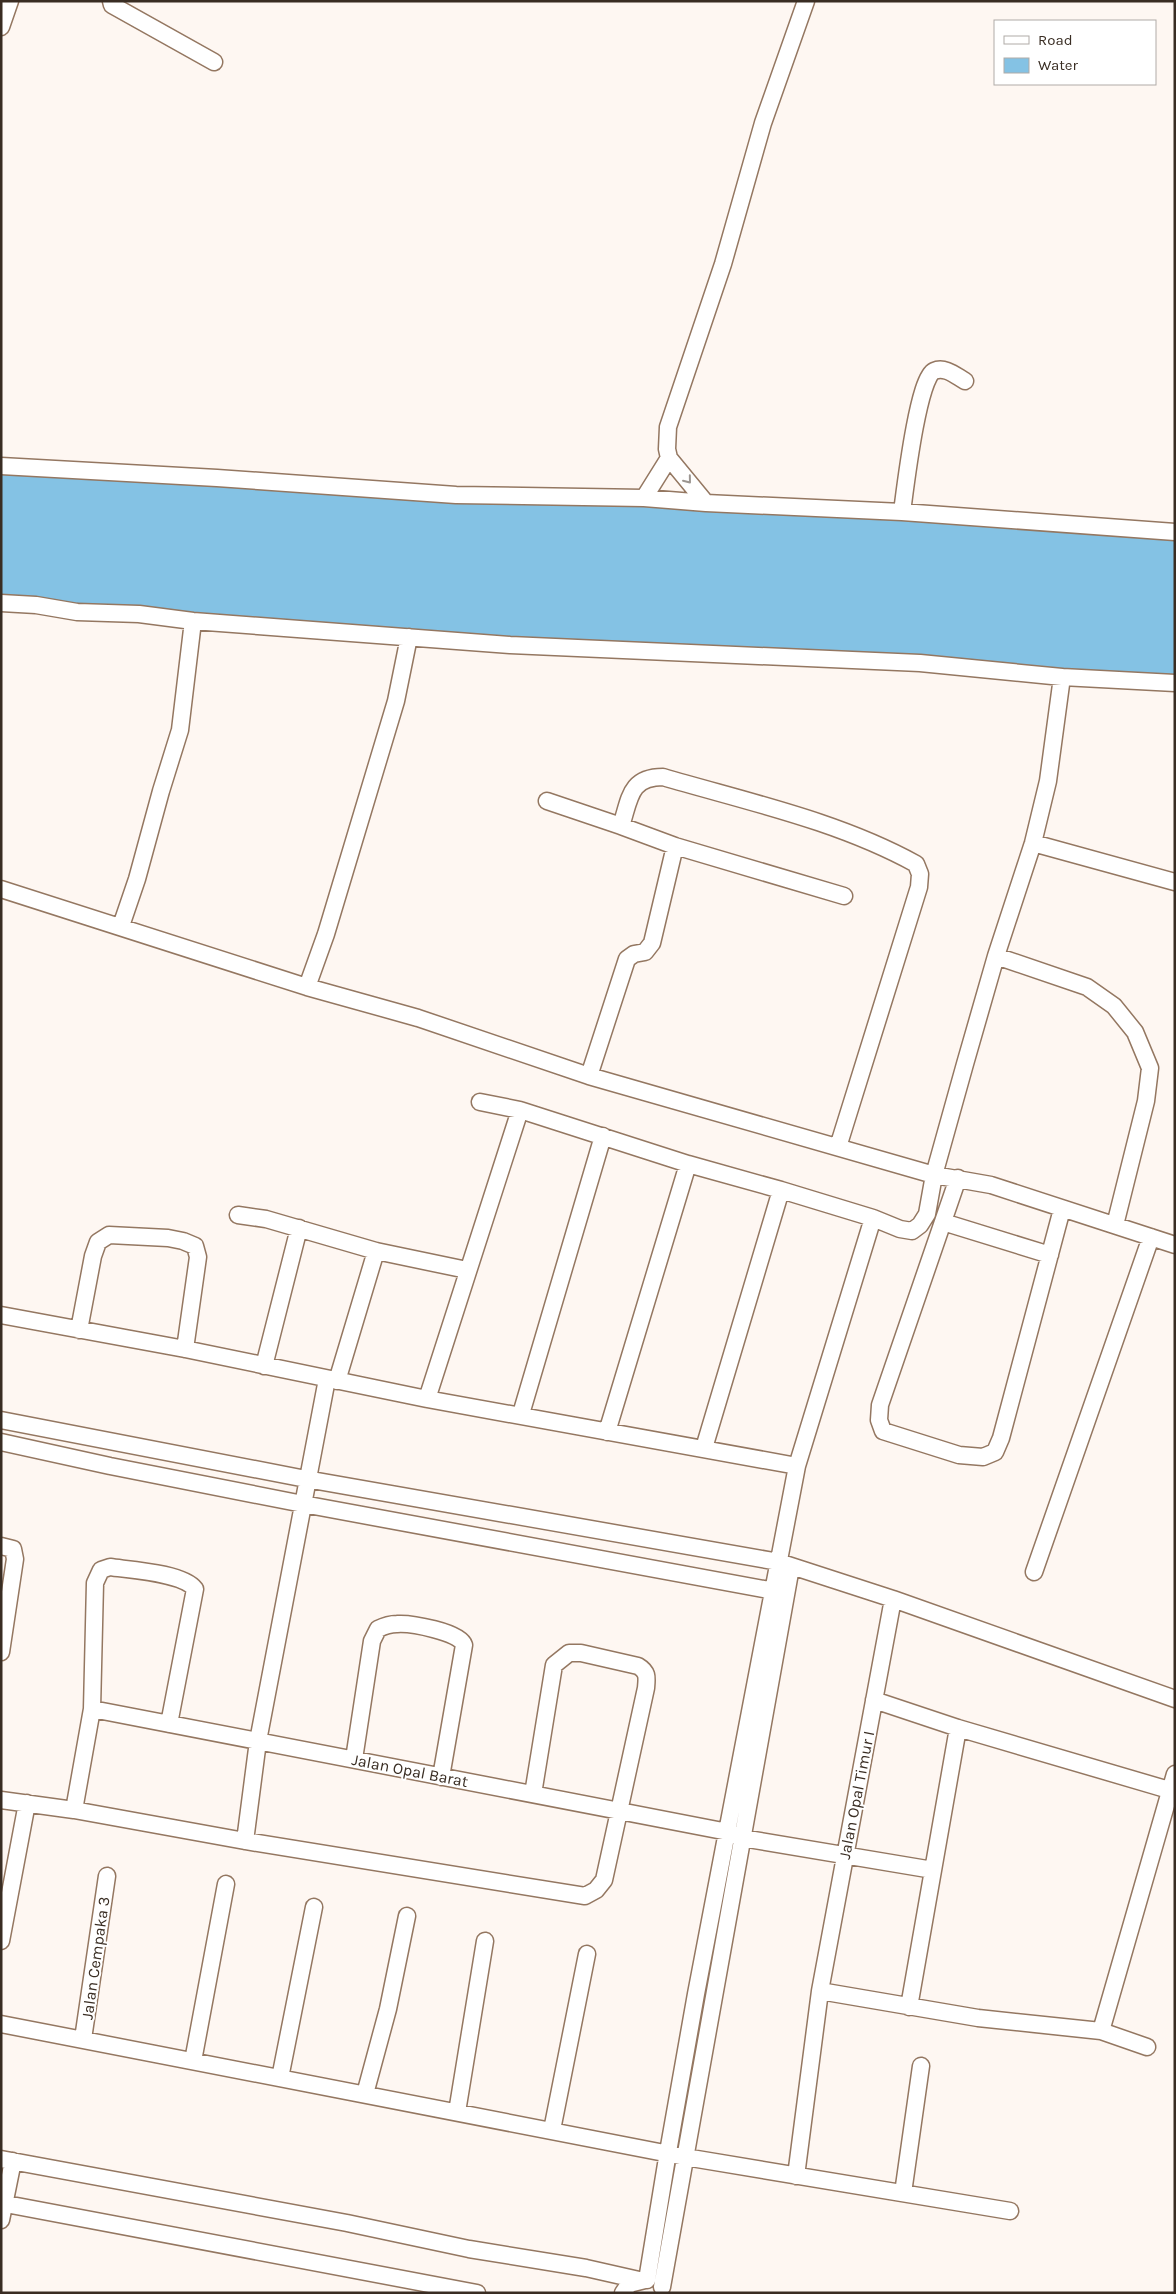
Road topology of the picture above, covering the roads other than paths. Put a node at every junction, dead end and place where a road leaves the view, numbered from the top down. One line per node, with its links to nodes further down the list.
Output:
1 (10, 1): 4 (street)
2 (111, 1): 5 (street)
3 (806, 1): 7 (street)
4 (1, 27)
5 (214, 62)
6 (965, 381): 11 (street)
7 (670, 458): 9 (street); 10 (street, one-way to 10)
8 (1, 466): 9 (street)
9 (644, 498): 10 (street)
10 (706, 503): 11 (street)
11 (902, 512): 12 (street)
12 (1175, 532)
13 (1, 603): 14 (street)
14 (193, 621): 15 (street); 25 (street)
15 (408, 637): 16 (street); 27 (street)
16 (1062, 677): 17 (street); 20 (street)
17 (1175, 683)
18 (547, 801): 19 (street)
19 (621, 826): 21 (street); 32 (street)
20 (1033, 843): 22 (street); 26 (street)
21 (675, 846): 24 (street); 28 (street)
22 (1175, 882)
23 (1, 889): 25 (street)
24 (844, 896)
25 (121, 926): 27 (street)
26 (996, 956): 34 (street); 41 (street)
27 (307, 987): 28 (street)
28 (589, 1076): 32 (street)
29 (480, 1102): 30 (street)
30 (520, 1110): 31 (street); 47 (street)
31 (602, 1136): 33 (street); 54 (street)
32 (838, 1147): 34 (street)
33 (688, 1164): 36 (street); 56 (street)
34 (934, 1176): 35 (street); 39 (street)
35 (958, 1178): 37 (street); 40 (street)
36 (781, 1190): 39 (street); 58 (street)
37 (1062, 1209): 41 (street); 46 (street)
38 (238, 1216): 42 (street)
39 (873, 1218): 59 (street)
40 (943, 1222): 46 (street); 46 (street)
41 (1115, 1225): 43 (street)
42 (299, 1228): 45 (street); 51 (street)
43 (1151, 1237): 44 (street); 64 (street)
44 (1175, 1245)
45 (376, 1251): 47 (street); 52 (street)
46 (1050, 1254)
47 (467, 1270): 53 (street)
48 (1, 1315): 49 (street)
49 (79, 1330): 50 (street); 50 (street)
50 (185, 1349): 51 (street)
51 (264, 1366): 52 (street)
52 (332, 1380): 53 (street); 60 (street)
53 (427, 1398): 54 (street)
54 (521, 1414): 56 (street)
55 (1, 1420): 60 (street)
56 (608, 1432): 58 (street)
57 (1, 1442): 61 (street)
58 (704, 1448): 59 (street)
59 (798, 1466): 63 (street)
60 (306, 1479): 61 (street); 63 (street)
61 (303, 1504): 65 (street); 73 (street)
62 (1, 1546): 67 (street)
63 (785, 1564): 65 (street); 66 (street)
64 (1034, 1572)
65 (779, 1592): 82 (street)
66 (893, 1599): 68 (street); 69 (street, Jalan Opal Timur I)
67 (1, 1652)
68 (1175, 1699)
69 (874, 1700): 72 (street); 84 (street, Jalan Opal Timur I)
70 (92, 1709): 71 (street, Jalan Opal Barat); 71 (street); 80 (street)
71 (169, 1724): 73 (street, Jalan Opal Barat)
72 (958, 1728): 76 (street); 85 (street)
73 (258, 1741): 74 (street, Jalan Opal Barat); 83 (street)
74 (354, 1760): 75 (street, Jalan Opal Barat); 75 (street)
75 (441, 1776): 77 (street, Jalan Opal Barat)
76 (1172, 1782): 96 (street)
77 (533, 1794): 81 (street, Jalan Opal Barat); 81 (street)
78 (1, 1800): 79 (street)
79 (27, 1803): 80 (street); 90 (street)
80 (74, 1810): 83 (street)
81 (619, 1811): 82 (street, Jalan Opal Barat); 83 (street)
82 (735, 1835): 84 (street, Jalan Opal Barat); 105 (street); 106 (street)
83 (245, 1841)
84 (845, 1855): 85 (street, Jalan Opal Barat); 93 (street, Jalan Opal Timur I)
85 (933, 1870): 94 (street)
86 (107, 1876): 97 (street, Jalan Cempaka 3)
87 (226, 1884): 99 (street)
88 (314, 1907): 101 (street)
89 (407, 1916): 102 (street)
90 (1, 1941)
91 (485, 1941): 103 (street)
92 (587, 1954): 104 (street)
93 (820, 1992): 94 (street); 108 (street, Jalan Opal Timur I)
94 (909, 2007): 96 (street)
95 (1, 2024): 97 (street)
96 (1102, 2032): 98 (street)
97 (83, 2039): 99 (street)
98 (1147, 2047)
99 (192, 2061): 101 (street)
100 (921, 2066): 109 (street)
101 (280, 2078): 102 (street)
102 (365, 2094): 103 (street)
103 (457, 2112): 104 (street)
104 (552, 2130): 105 (street)
105 (668, 2152): 106 (street); 112 (street)
106 (685, 2157): 108 (street); 112 (street)
107 (7, 2160): 110 (street); 112 (street)
108 (796, 2176): 109 (street)
109 (902, 2193): 111 (street)
110 (2, 2209): 113 (street)
111 (1010, 2211)
112 (653, 2285): 114 (street)
113 (477, 2293)
114 (623, 2293)

